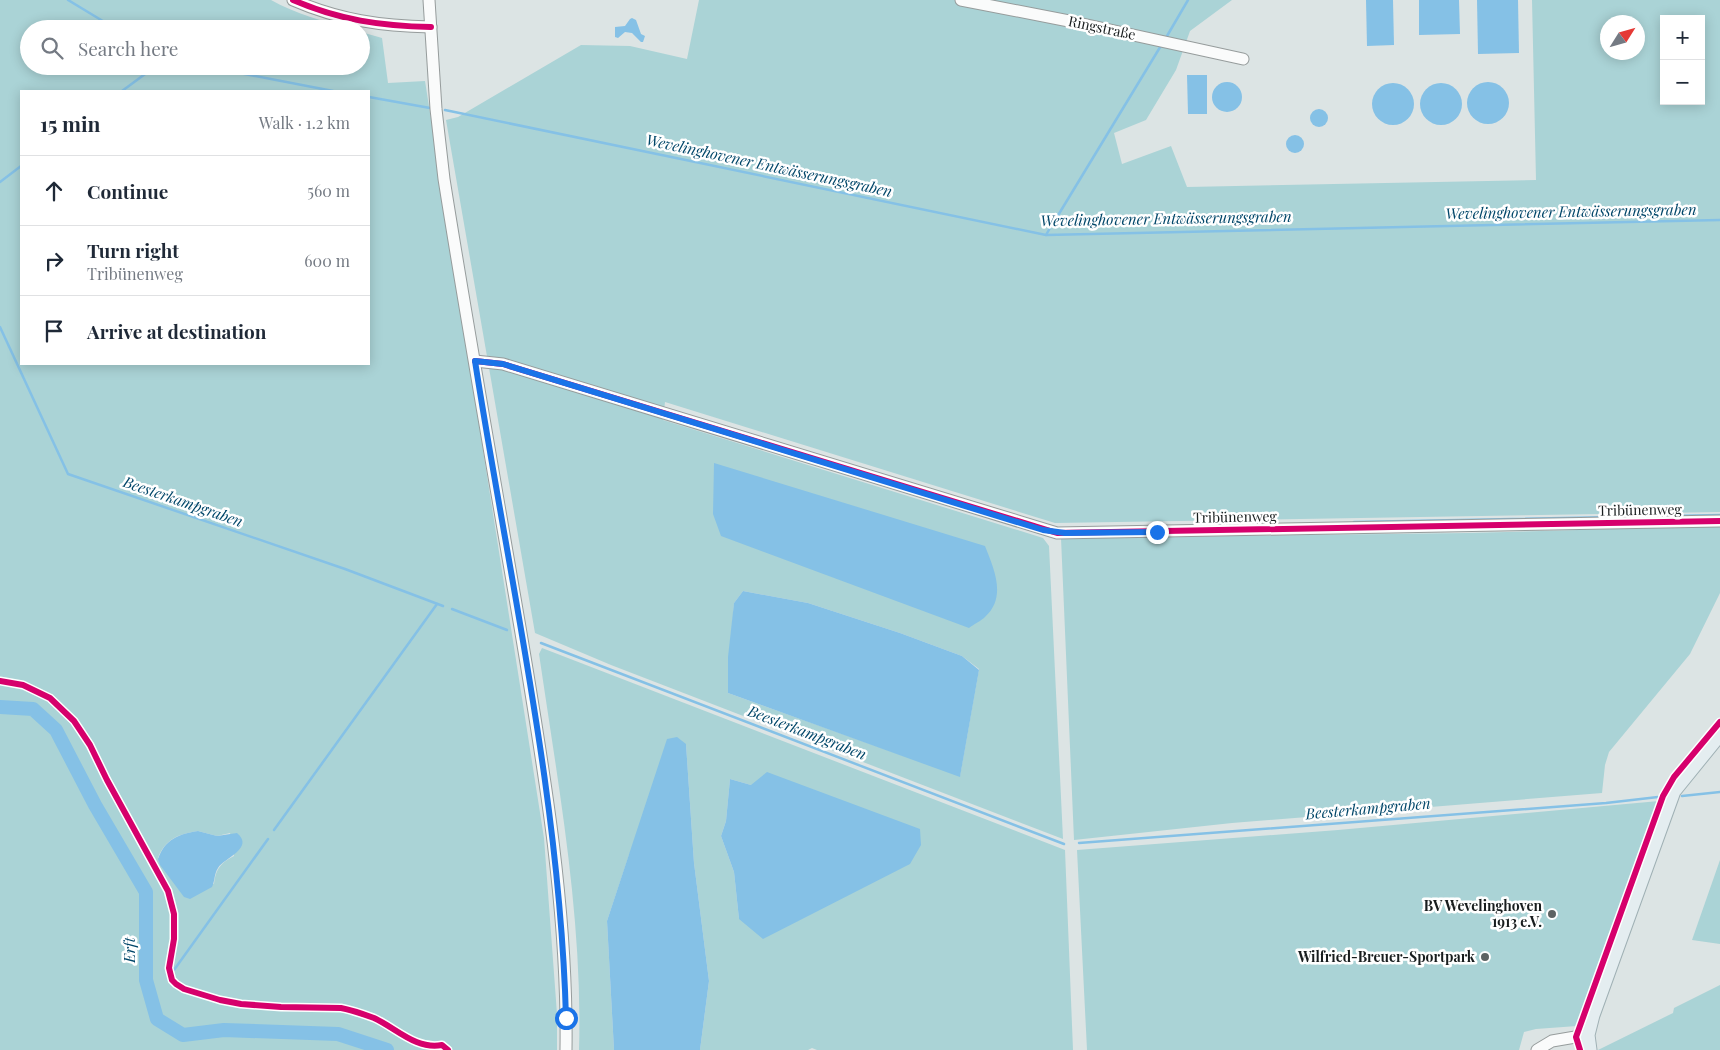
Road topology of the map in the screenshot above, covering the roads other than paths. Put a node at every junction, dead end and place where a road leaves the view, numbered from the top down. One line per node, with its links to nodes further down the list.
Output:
1 (294, 0): 4 (street)
2 (429, 0): 6 (street)
3 (961, 0): 7 (street, Ringstraße)
4 (351, 20)
5 (370, 23): 6 (street)
6 (431, 28): 8 (street)
7 (1243, 59)
8 (475, 361): 9 (street, Tribünenweg); 12 (street)
9 (1720, 521)
10 (1720, 733): 11 (main road)
11 (1588, 1042): 13 (street)
12 (566, 1050)
13 (1537, 1050)

